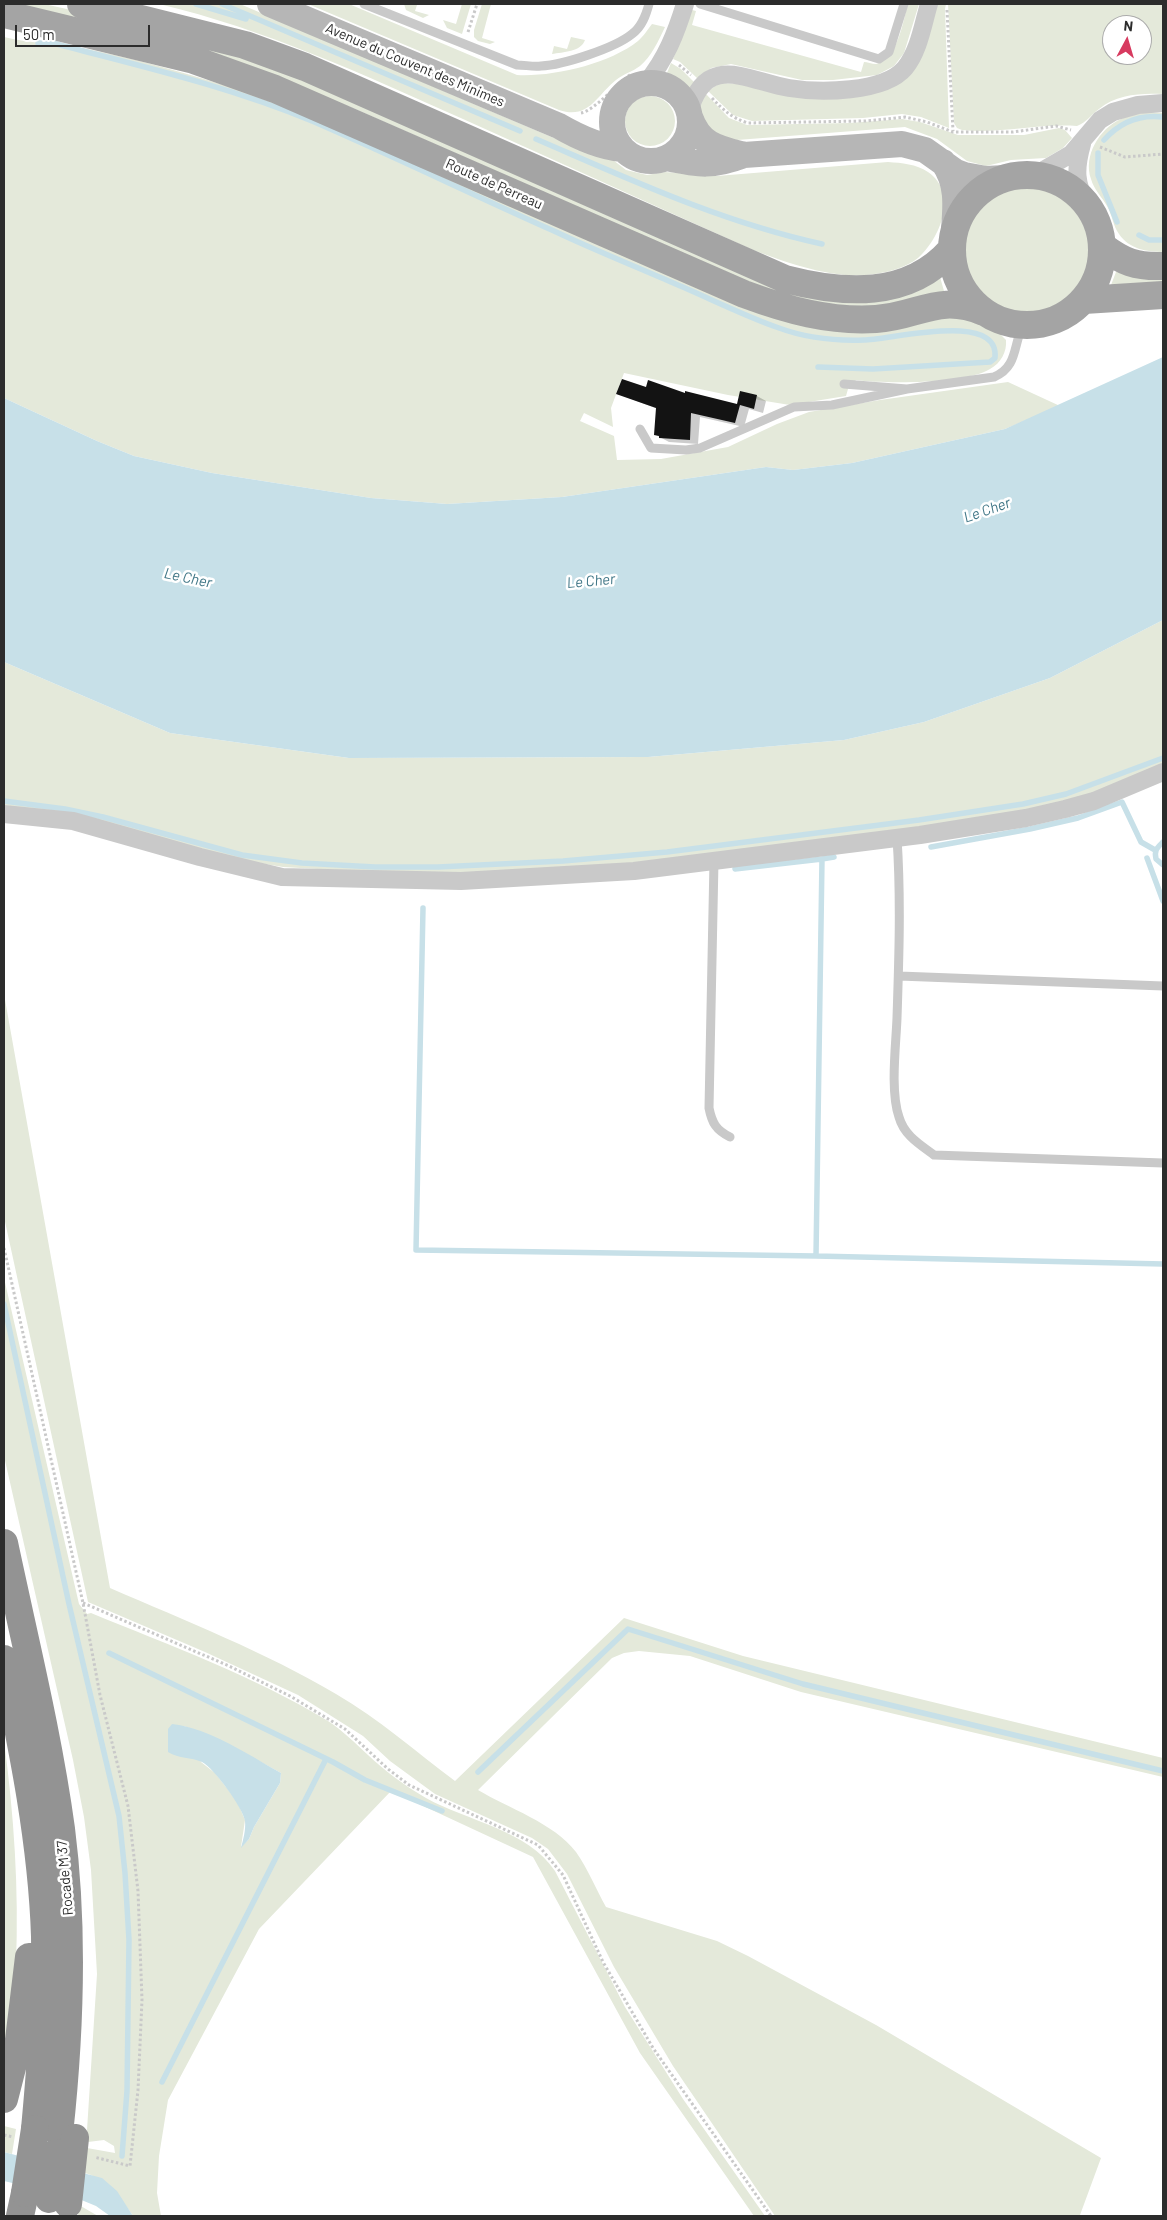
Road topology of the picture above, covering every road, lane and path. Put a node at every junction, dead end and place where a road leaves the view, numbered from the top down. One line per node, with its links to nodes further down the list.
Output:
1 (81, 4): 27 (main road)
2 (270, 4): 17 (street, Avenue du Couvent des Minimes)
3 (364, 4): 12 (lane)
4 (477, 4): 12 (path)
5 (649, 4): 12 (lane)
6 (684, 4): 13 (street)
7 (700, 4): 8 (lane)
8 (904, 4)
9 (929, 4): 16 (street)
10 (947, 4): 18 (path)
11 (4, 14): 32 (main road, Route de Perreau)
12 (464, 44)
13 (646, 83): 14 (street); 16 (street)
14 (618, 99): 17 (street); 20 (street)
15 (1163, 103): 19 (street)
16 (690, 115): 21 (street); 22 (street)
17 (559, 126): 20 (street, Avenue du Couvent des Minimes)
18 (953, 132)
19 (1082, 144): 24 (street); 26 (street)
20 (622, 149): 22 (street)
21 (744, 156): 22 (street); 23 (street)
22 (667, 158)
23 (943, 162): 25 (street); 27 (street)
24 (1035, 176): 25 (main road); 26 (main road)
25 (1005, 178): 27 (main road)
26 (1088, 207): 28 (main road)
27 (953, 240): 32 (main road)
28 (1102, 246): 29 (main road); 31 (main road)
29 (1163, 266)
30 (1163, 295): 31 (main road)
31 (1084, 300): 33 (main road)
32 (984, 312): 33 (main road)
33 (1023, 325): 35 (lane)
34 (844, 384): 35 (lane)
35 (907, 389): 36 (lane)
36 (640, 429)
37 (1163, 772): 39 (street)
38 (4, 814): 40 (street)
39 (898, 838): 40 (street); 41 (lane)
40 (714, 861): 43 (lane)
41 (899, 976): 42 (lane); 44 (lane)
42 (1163, 986)
43 (730, 1137)
44 (1163, 1163)
45 (4, 1248): 47 (path)
46 (4, 1543): 51 (highway, Rocade M 37)
47 (83, 1603): 52 (path); 54 (path)
48 (4, 1659): 49 (highway, Rocade M 37)
49 (42, 1894): 50 (highway); 51 (highway, Rocade M 37)
50 (4, 2099)
51 (56, 2134): 53 (highway, Rocade M 37, bridge); 53 (highway, bridge)
52 (130, 2166)
53 (45, 2207)
54 (771, 2216)

